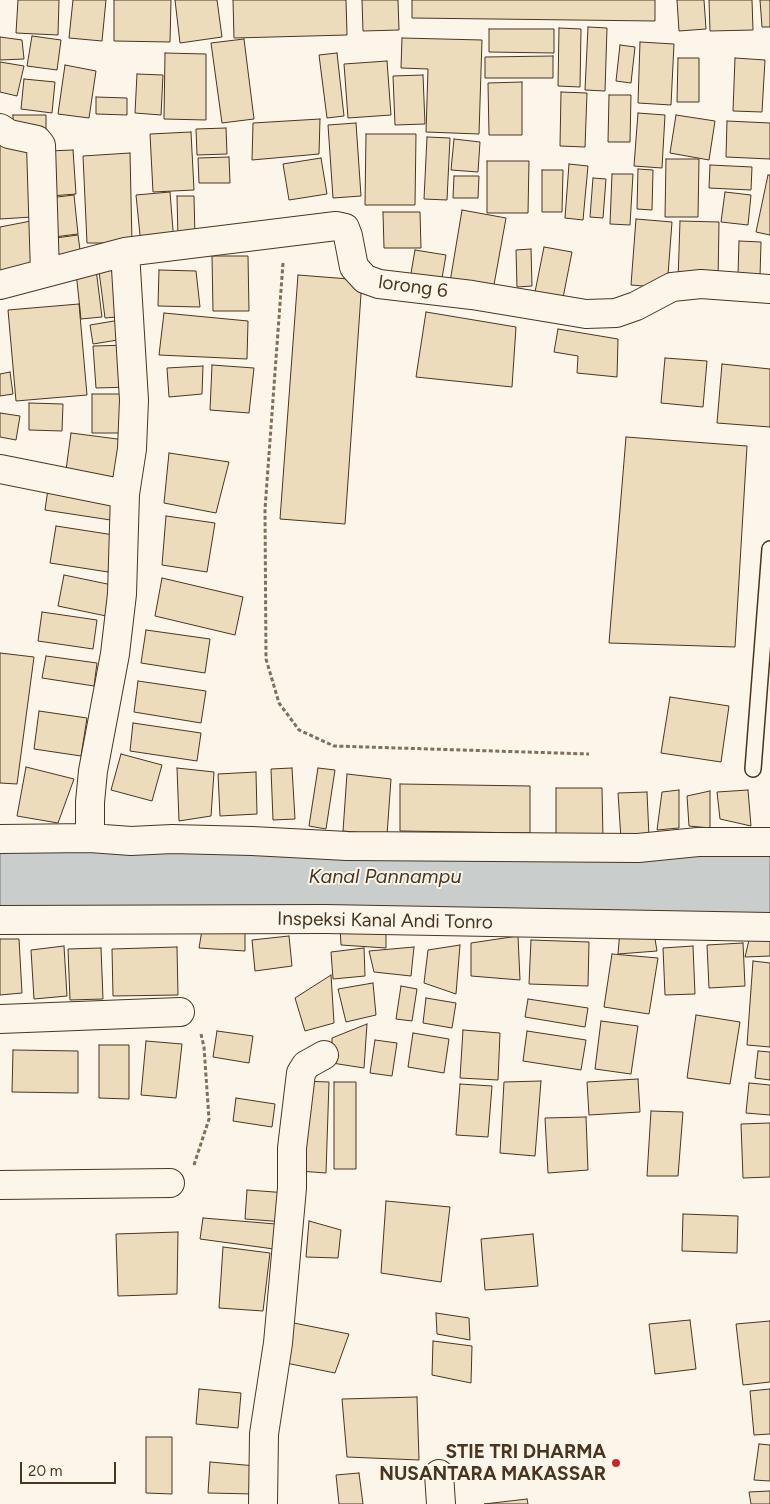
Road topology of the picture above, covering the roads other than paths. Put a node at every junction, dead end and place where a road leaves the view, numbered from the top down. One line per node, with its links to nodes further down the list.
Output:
1 (0, 128): 3 (street)
2 (125, 252): 3 (street, lorong 6); 5 (street, lorong 6); 7 (street)
3 (45, 273): 4 (street, lorong 6)
4 (0, 285)
5 (770, 289)
6 (0, 469): 7 (street)
7 (125, 494): 10 (street)
8 (770, 549): 9 (lane)
9 (753, 769)
10 (90, 838): 11 (street); 12 (street)
11 (0, 840)
12 (770, 842)
13 (0, 920): 14 (street, Inspeksi Kanal Andi Tonro)
14 (770, 927)
15 (180, 1012): 16 (street)
16 (0, 1018)
17 (324, 1055): 21 (street)
18 (170, 1184): 19 (street)
19 (0, 1185)
20 (439, 1474): 22 (street)
21 (263, 1504)
22 (441, 1504)

